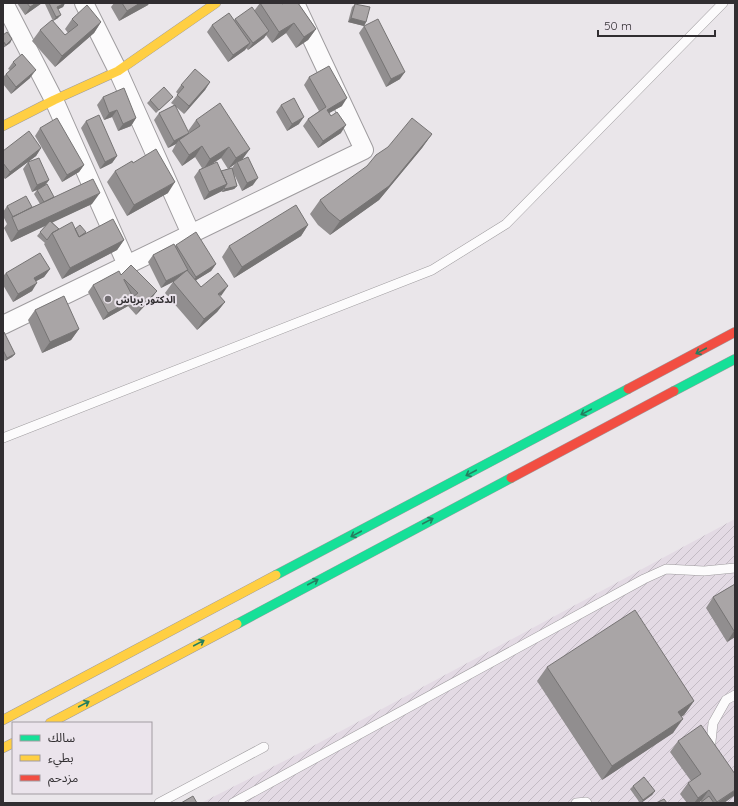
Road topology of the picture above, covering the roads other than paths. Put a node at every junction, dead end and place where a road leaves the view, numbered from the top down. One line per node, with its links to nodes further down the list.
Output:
1 (4, 3): 7 (street)
2 (84, 3): 6 (street)
3 (216, 3): 6 (main road)
4 (295, 3): 9 (street)
5 (723, 3): 14 (lane)
6 (118, 71): 7 (main road); 9 (street)
7 (54, 100): 8 (main road); 10 (street)
8 (3, 126)
9 (191, 234): 10 (street)
10 (127, 265): 11 (street)
11 (3, 325)
12 (735, 332): 17 (main road, one-way to 17)
13 (735, 359): 18 (main road, one-way to 13)
14 (3, 438)
15 (735, 568): 24 (lane)
16 (735, 695): 22 (lane)
17 (3, 720)
18 (52, 722)
19 (12, 744): 21 (main road)
20 (264, 747): 23 (lane)
21 (3, 748)
22 (713, 760)
23 (159, 803)
24 (233, 803)
25 (576, 803): 26 (lane)
26 (587, 803)

